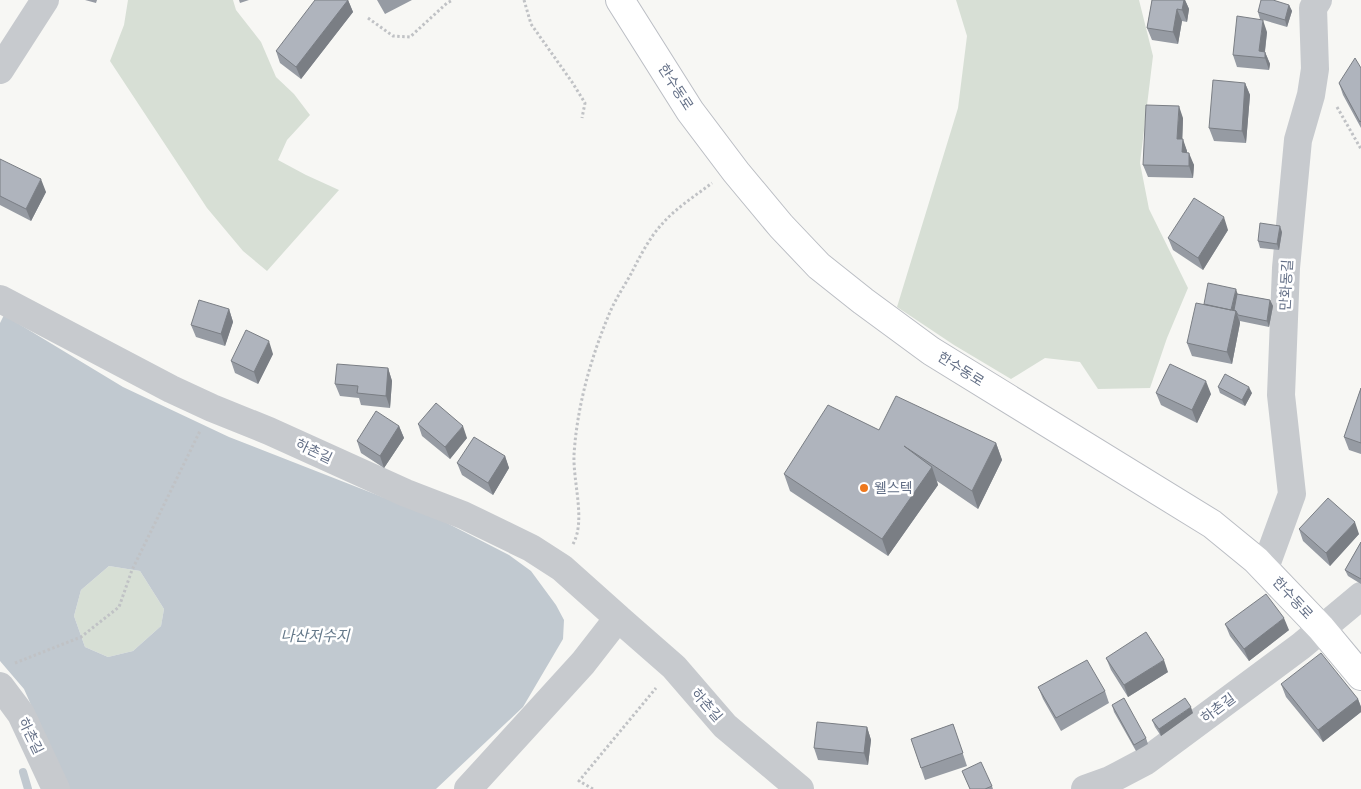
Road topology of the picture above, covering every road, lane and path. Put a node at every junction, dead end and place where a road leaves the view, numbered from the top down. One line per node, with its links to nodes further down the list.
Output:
1 (45, 0): 8 (street)
2 (453, 0): 6 (path)
3 (524, 0): 9 (path)
4 (620, 0): 11 (street, 한수동로)
5 (1318, 0): 7 (street, 만화동길)
6 (368, 18)
7 (1315, 69): 10 (path); 15 (street, 만화동길)
8 (0, 70)
9 (582, 118)
10 (1361, 150)
11 (732, 168): 14 (path); 15 (street, 한수동로)
12 (0, 299): 13 (street, 하촌길)
13 (212, 408): 14 (street, 하촌길); 20 (path)
14 (556, 564): 17 (street, 하촌길)
15 (1265, 568): 18 (street, 한수동로)
16 (1361, 596): 18 (street, 하촌길)
17 (618, 618): 19 (street, 하촌길); 24 (street)
18 (1322, 628): 21 (street, 한수동로); 22 (street, 하촌길)
19 (674, 667): 25 (path); 26 (street, 하촌길)
20 (4, 676): 23 (street, 하촌길)
21 (1361, 676)
22 (1110, 784): 27 (street, 하촌길)
23 (56, 789)
24 (468, 789)
25 (593, 789)
26 (800, 789)
27 (1085, 789)

